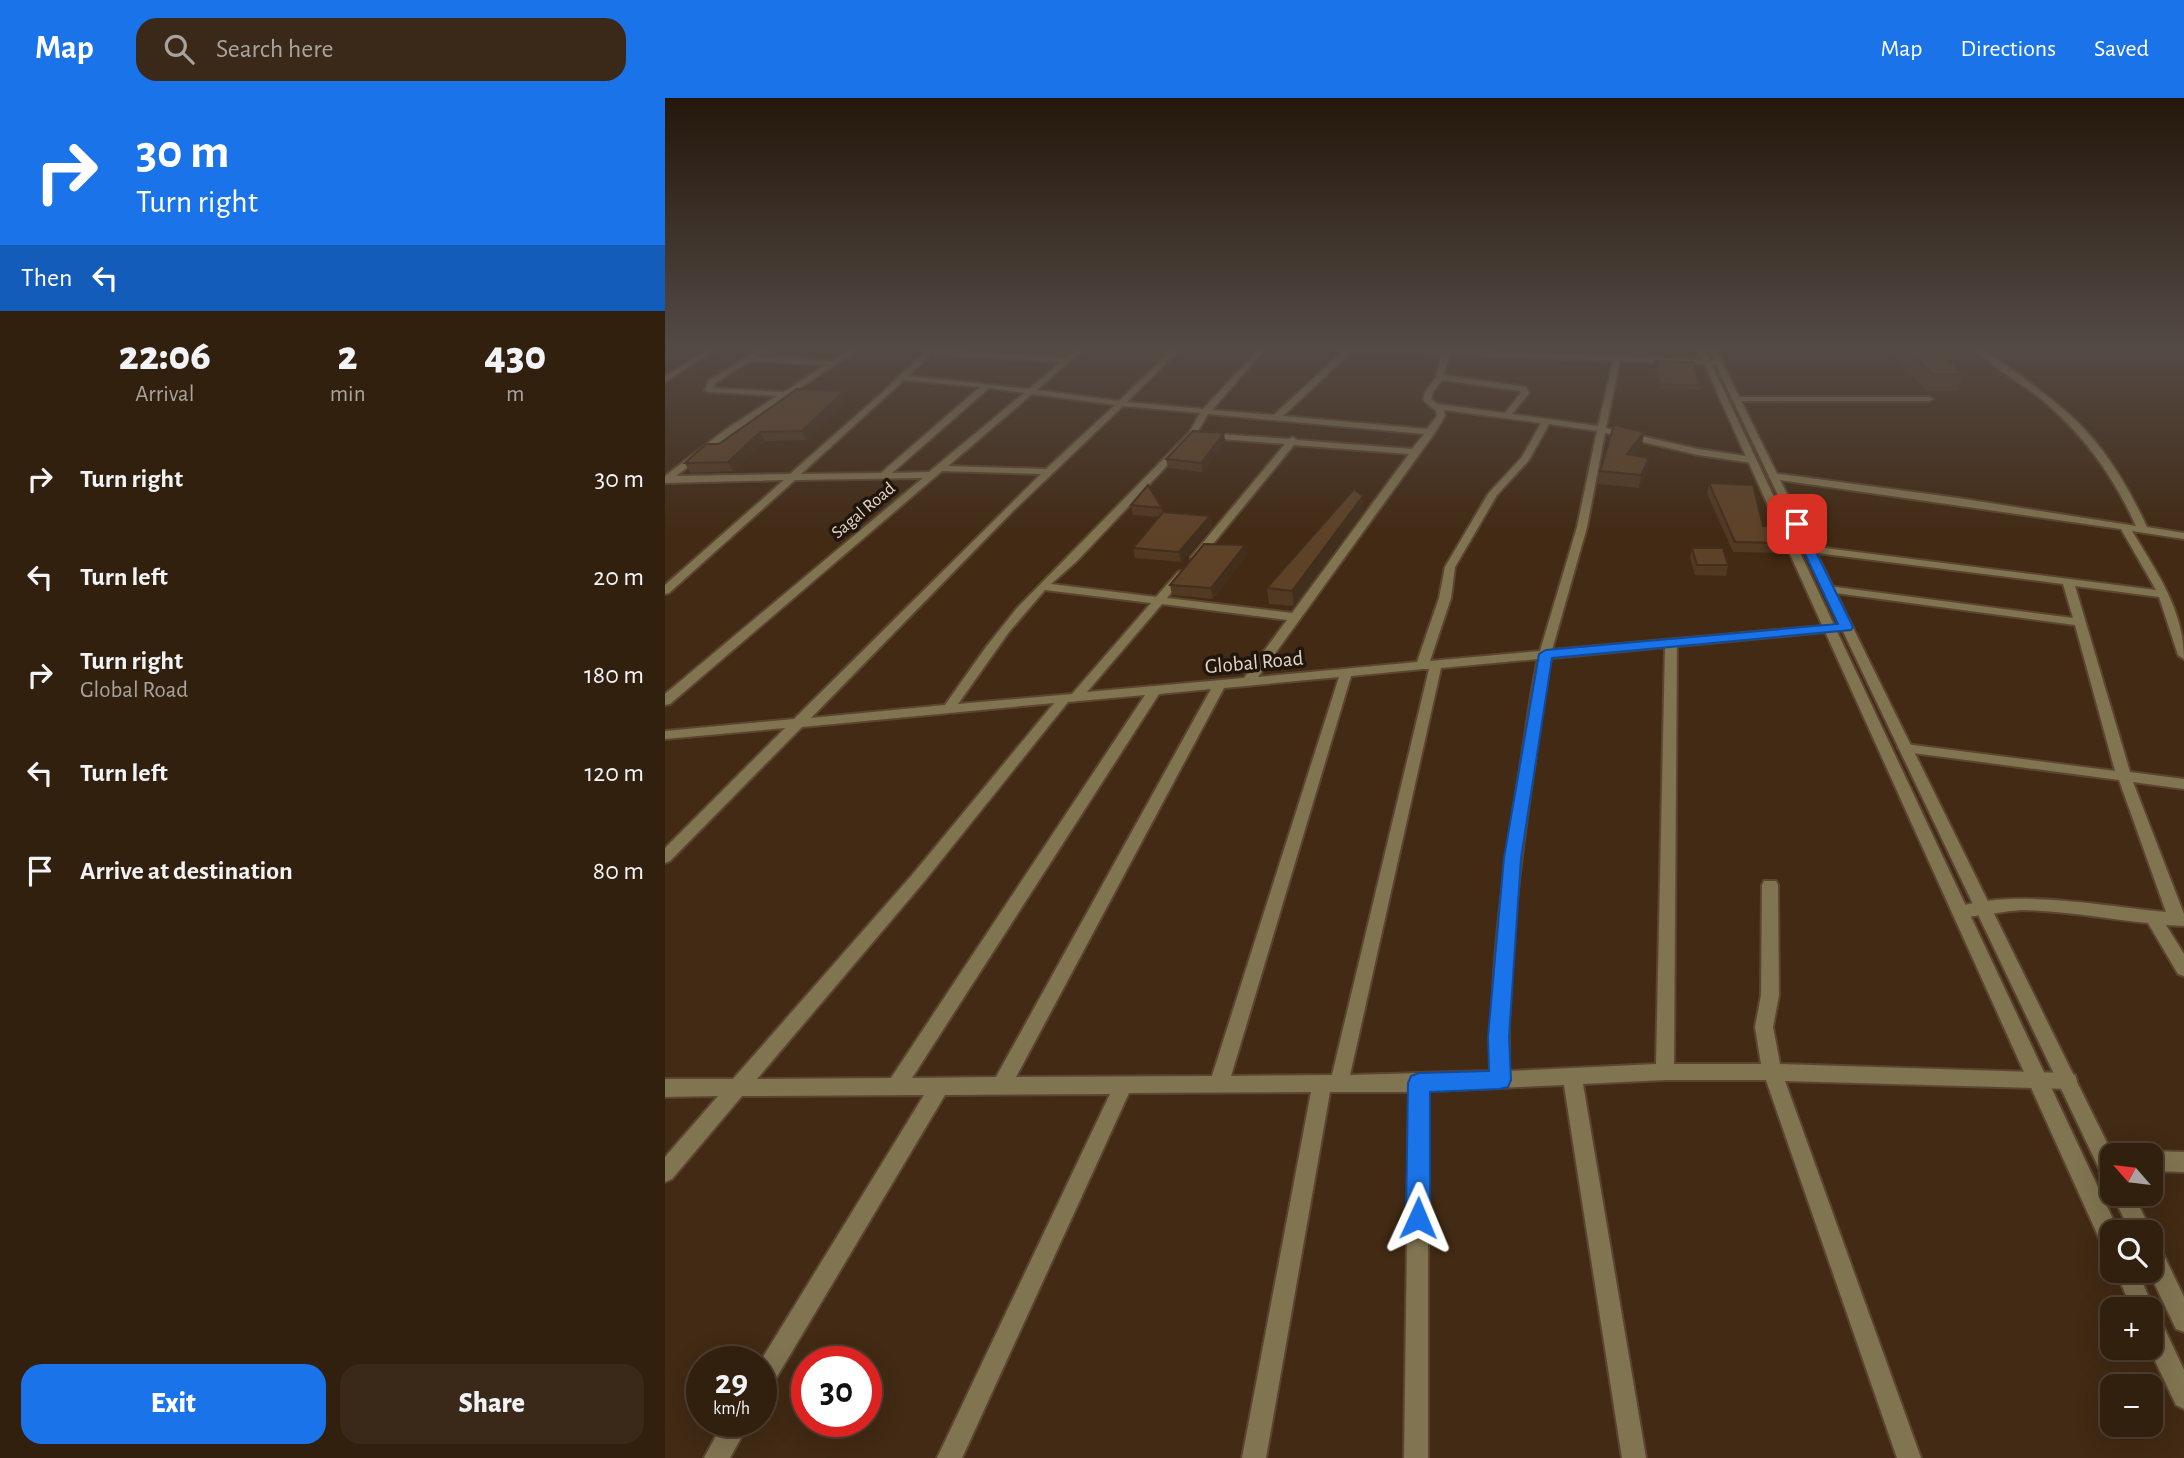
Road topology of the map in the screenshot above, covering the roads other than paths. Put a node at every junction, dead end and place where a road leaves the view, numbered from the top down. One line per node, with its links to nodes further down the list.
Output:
1 (763, 409): 30 (street)
2 (866, 409): 27 (street)
3 (960, 409): 28 (street)
4 (1007, 409): 25 (street, Sagal Road)
5 (1116, 409): 26 (street)
6 (1188, 409): 15 (street)
7 (1285, 409): 17 (street)
8 (1439, 409): 20 (street)
9 (1459, 409): 16 (street)
10 (1512, 409): 16 (street)
11 (1605, 409): 19 (street)
12 (1731, 409): 24 (street)
13 (1741, 409): 29 (street)
14 (2056, 409): 32 (street)
15 (1206, 411): 17 (street); 21 (street)
16 (1507, 416): 18 (street)
17 (1276, 418): 20 (street)
18 (1546, 422): 19 (street); 48 (street)
19 (1600, 429): 24 (street); 46 (street)
20 (1431, 432): 23 (street)
21 (1192, 434): 22 (street); 36 (street)
22 (1293, 440): 23 (street); 40 (street)
23 (1415, 452): 41 (street)
24 (1752, 460): 44 (street)
25 (936, 471): 26 (street); 28 (street); 54 (street, Sagal Road)
26 (1047, 472): 56 (street)
27 (792, 475): 28 (street); 30 (street); 38 (street)
28 (884, 475)
29 (1773, 476): 31 (street); 34 (street)
30 (666, 479)
31 (2125, 528): 32 (street); 39 (street)
32 (2144, 531): 33 (street)
33 (2184, 536)
34 (1809, 549): 35 (street); 37 (street)
35 (2068, 582): 39 (street); 42 (street)
36 (1046, 587): 40 (street); 55 (street)
37 (1828, 589): 42 (street); 43 (street)
38 (665, 591)
39 (2164, 594): 47 (street)
40 (1159, 601): 41 (street); 53 (street)
41 (1295, 617): 50 (street)
42 (2080, 622): 59 (street)
43 (1846, 627): 44 (street, Global Road); 58 (street)
44 (1830, 628): 45 (street, Global Road); 64 (street)
45 (1671, 643): 46 (street, Global Road); 68 (street)
46 (1546, 654): 48 (street, Global Road); 71 (street)
47 (2184, 655)
48 (1429, 665): 49 (street, Global Road); 75 (street)
49 (1346, 673): 50 (street, Global Road); 76 (street)
50 (1248, 682): 51 (street, Global Road)
51 (1220, 684): 52 (street, Global Road); 77 (street)
52 (1154, 691): 53 (street, Global Road); 79 (street)
53 (1070, 698): 55 (street, Global Road); 82 (street)
54 (665, 701)
55 (948, 710): 56 (street, Global Road)
56 (800, 723): 57 (street, Global Road); 61 (street)
57 (665, 736)
58 (1905, 748): 59 (street); 63 (street)
59 (2124, 776): 60 (street); 66 (street)
60 (2184, 784)
61 (665, 857)
62 (1770, 886): 69 (street)
63 (1983, 907): 64 (street); 65 (street); 73 (street)
64 (1960, 912): 72 (street)
65 (2153, 917): 66 (street); 67 (street)
66 (2180, 919)
67 (2184, 969)
68 (1665, 1072): 69 (street); 70 (street)
69 (1772, 1072): 72 (street); 99 (street)
70 (1572, 1076): 71 (street); 98 (street)
71 (1500, 1080): 74 (street)
72 (2038, 1080): 73 (street); 87 (street)
73 (2067, 1081): 83 (street)
74 (1419, 1083): 75 (street); 97 (street)
75 (1330, 1084): 76 (street); 96 (street)
76 (1219, 1085): 78 (street)
77 (1001, 1086): 78 (street); 80 (street)
78 (1123, 1086): 95 (street)
79 (896, 1087): 80 (street); 82 (street)
80 (939, 1087): 91 (street)
81 (665, 1088): 82 (street)
82 (736, 1088): 86 (street)
83 (2100, 1145)
84 (2163, 1161): 85 (street)
85 (2184, 1161)
86 (665, 1172)
87 (2102, 1220)
88 (2163, 1276): 89 (street)
89 (2182, 1313)
90 (2163, 1351): 92 (street)
91 (777, 1355)
92 (2184, 1397)
93 (728, 1437): 94 (street)
94 (716, 1458)
95 (949, 1458)
96 (1254, 1458)
97 (1416, 1458)
98 (1634, 1458)
99 (1909, 1458)

